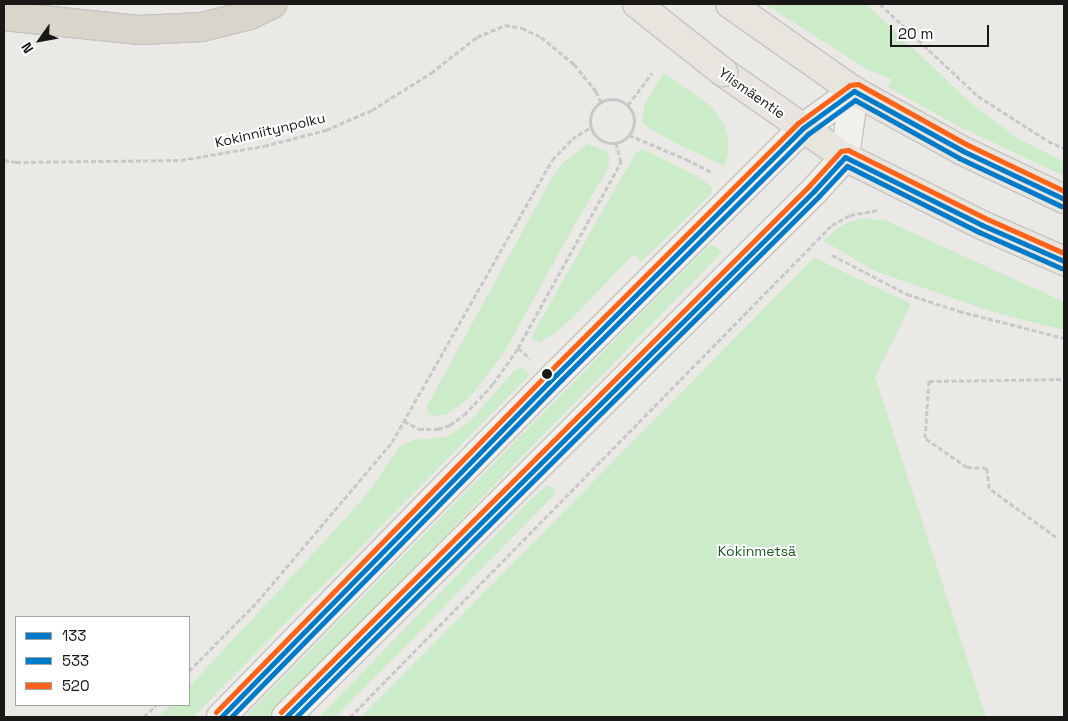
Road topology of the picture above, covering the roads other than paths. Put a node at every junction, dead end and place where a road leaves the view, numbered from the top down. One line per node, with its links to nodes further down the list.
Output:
1 (273, 4): 4 (highway)
2 (637, 4): 6 (main road, Ylismäentie, bridge)
3 (730, 4): 5 (main road)
4 (4, 16)
5 (854, 91): 6 (main road); 7 (main road); 8 (main road)
6 (803, 128): 7 (main road, Ylismäentie); 10 (main road)
7 (845, 157): 9 (main road, Ylismäentie); 11 (main road)
8 (1064, 199)
9 (1064, 261)
10 (221, 717)
11 (286, 717)

